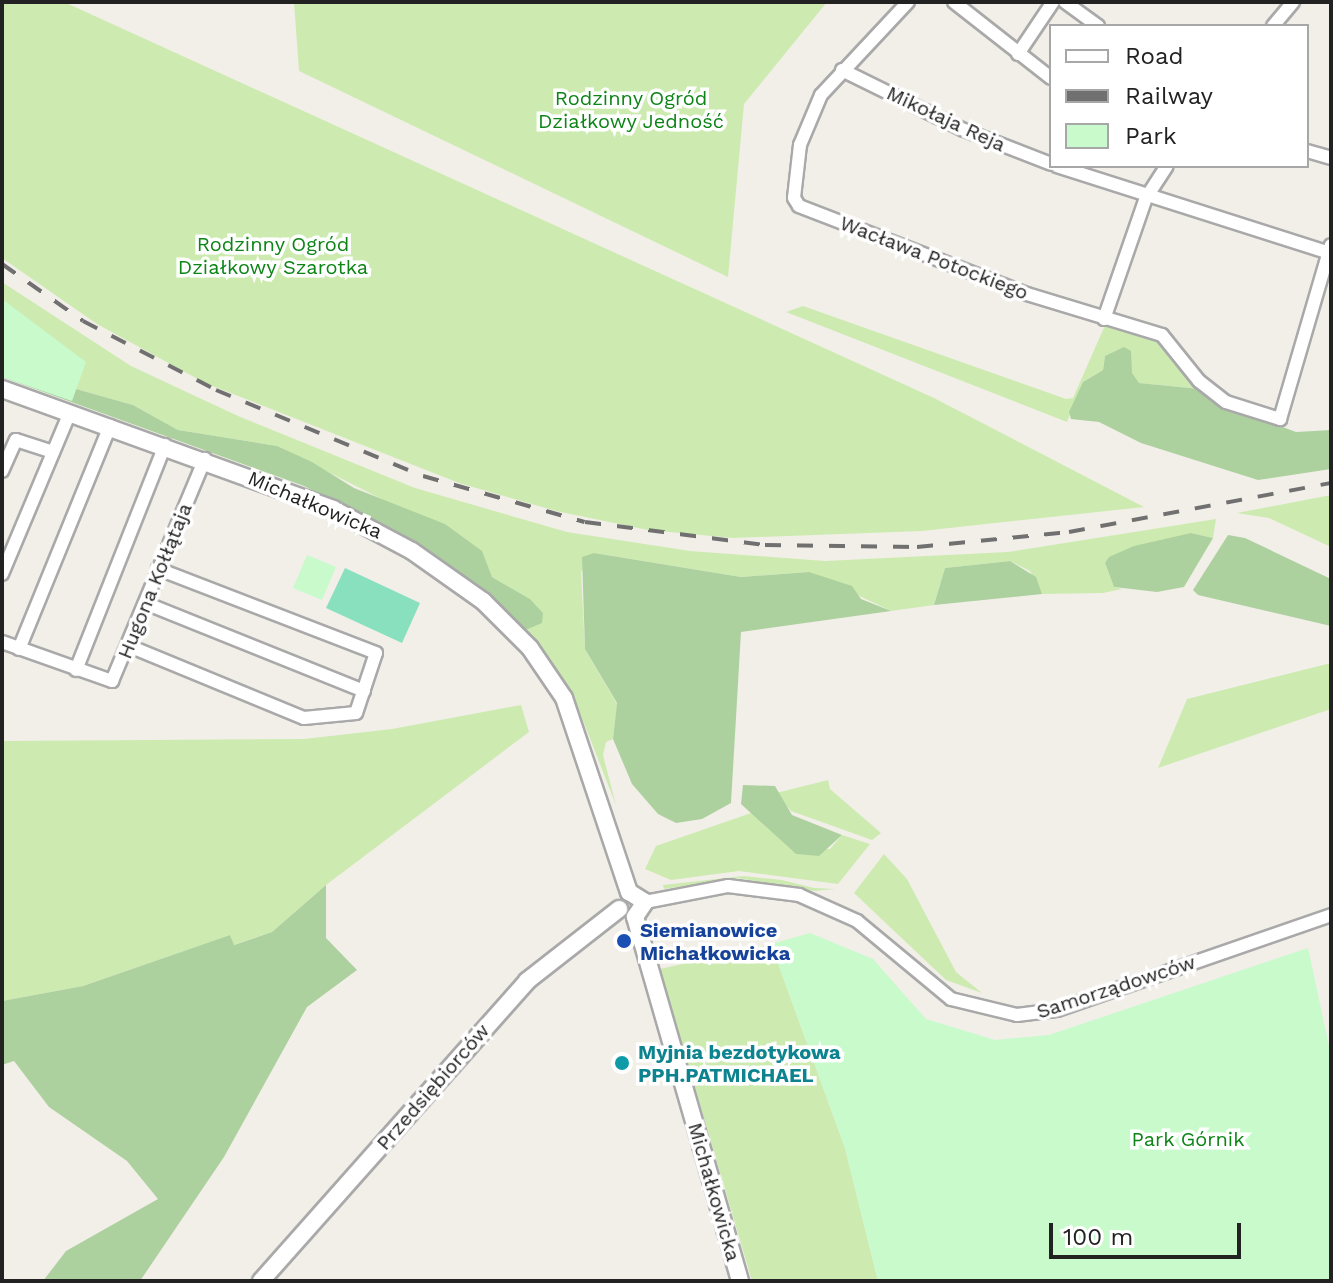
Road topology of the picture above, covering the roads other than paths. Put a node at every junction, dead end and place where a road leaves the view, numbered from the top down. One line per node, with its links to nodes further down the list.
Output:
1 (908, 2): 9 (street, Wacława Potockiego)
2 (954, 2): 8 (street)
3 (1053, 2): 8 (street)
4 (1065, 2): 6 (street)
5 (1293, 2): 7 (street)
6 (1095, 24)
7 (1275, 24)
8 (1018, 54): 10 (street)
9 (842, 70): 13 (street, Mikołaja Reja); 18 (street, Wacława Potockiego)
10 (1049, 77)
11 (1309, 152): 12 (street)
12 (1331, 158)
13 (1049, 163)
14 (1063, 168): 16 (street)
15 (1166, 168): 16 (street)
16 (1146, 198): 17 (street); 18 (street)
17 (1330, 249): 18 (street, Wacława Potockiego)
18 (1104, 319)
19 (2, 389): 20 (street, Michałkowicka)
20 (70, 412): 21 (street, Michałkowicka); 23 (street)
21 (110, 426): 22 (street, Michałkowicka); 31 (street)
22 (165, 445): 24 (street, Michałkowicka); 32 (street)
23 (53, 452): 25 (street); 27 (street)
24 (205, 459): 26 (street, Hugona Kołłątaja); 34 (street, Michałkowicka)
25 (2, 471)
26 (158, 569): 28 (street, Hugona Kołłątaja); 33 (street)
27 (2, 574)
28 (145, 603): 30 (street, Hugona Kołłątaja); 33 (street)
29 (2, 642): 31 (street, Hugona Kołłątaja)
30 (129, 646): 32 (street, Hugona Kołłątaja); 33 (street)
31 (19, 649): 32 (street, Hugona Kołłątaja)
32 (76, 670)
33 (364, 691)
34 (629, 892): 35 (street); 36 (street)
35 (645, 902): 37 (street, Samorządowców); 38 (street)
36 (619, 909): 38 (street); 39 (street, Przedsiębiorców)
37 (1331, 915)
38 (635, 917): 40 (street, Michałkowicka)
39 (261, 1281)
40 (740, 1281)

